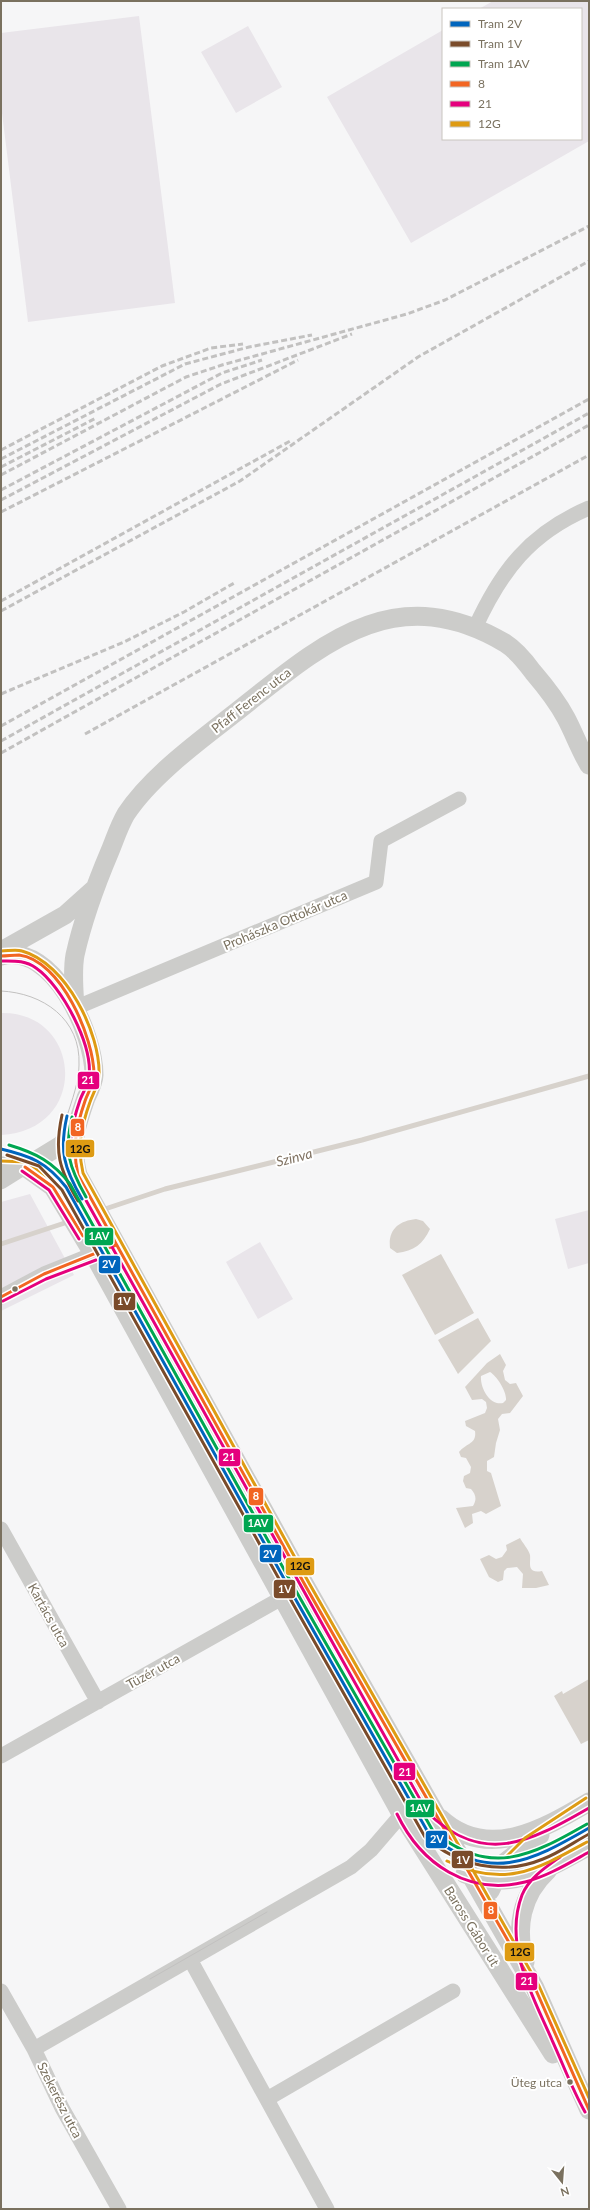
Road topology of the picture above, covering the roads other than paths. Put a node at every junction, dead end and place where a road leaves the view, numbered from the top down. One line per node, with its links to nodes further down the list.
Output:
1 (589, 508): 2 (street)
2 (475, 628): 3 (street, Pfaff Ferenc utca); 7 (street, Pfaff Ferenc utca)
3 (567, 720): 4 (street); 5 (street, Pfaff Ferenc utca)
4 (589, 737)
5 (589, 765)
6 (459, 799): 10 (street, Prohászka Ottokár utca)
7 (95, 888): 8 (street); 10 (street, Pfaff Ferenc utca)
8 (1, 951)
9 (1, 956): 10 (street)
10 (75, 1008): 11 (street)
11 (75, 1130): 13 (street); 15 (street, Baross Gábor út)
12 (1, 1166): 13 (street)
13 (25, 1167): 14 (street); 16 (street, Baross Gábor út)
14 (1, 1182)
15 (116, 1246): 16 (street); 19 (street, Baross Gábor út)
16 (94, 1255): 17 (street); 20 (street, Baross Gábor út)
17 (1, 1297)
18 (1, 1529): 21 (street, Kartács utca)
19 (305, 1585): 20 (street, Tüzér utca); 24 (street, Baross Gábor út)
20 (283, 1597): 21 (street, Tüzér utca); 25 (street, Baross Gábor út)
21 (98, 1702): 22 (street, Tüzér utca)
22 (1, 1756)
23 (589, 1802): 26 (street)
24 (431, 1808): 26 (street); 30 (street, Baross Gábor út)
25 (402, 1814): 27 (street, Baross Gábor út); 34 (street)
26 (562, 1818): 31 (street)
27 (418, 1842): 30 (street); 33 (street, Baross Gábor út)
28 (589, 1846): 29 (street)
29 (551, 1867): 31 (street); 35 (street)
30 (471, 1877): 31 (street); 32 (street, Baross Gábor út)
31 (493, 1882): 32 (street)
32 (485, 1903): 33 (street); 35 (street, Baross Gábor út)
33 (488, 1952): 40 (street, Baross Gábor út)
34 (191, 1961): 38 (street); 39 (street)
35 (532, 1983): 40 (street, Baross Gábor út)
36 (1, 1991): 38 (street, Szekerész utca)
37 (453, 1991): 39 (street)
38 (34, 2049): 41 (street, Szekerész utca)
39 (266, 2099): 42 (street)
40 (588, 2108)
41 (119, 2209)
42 (328, 2209)

